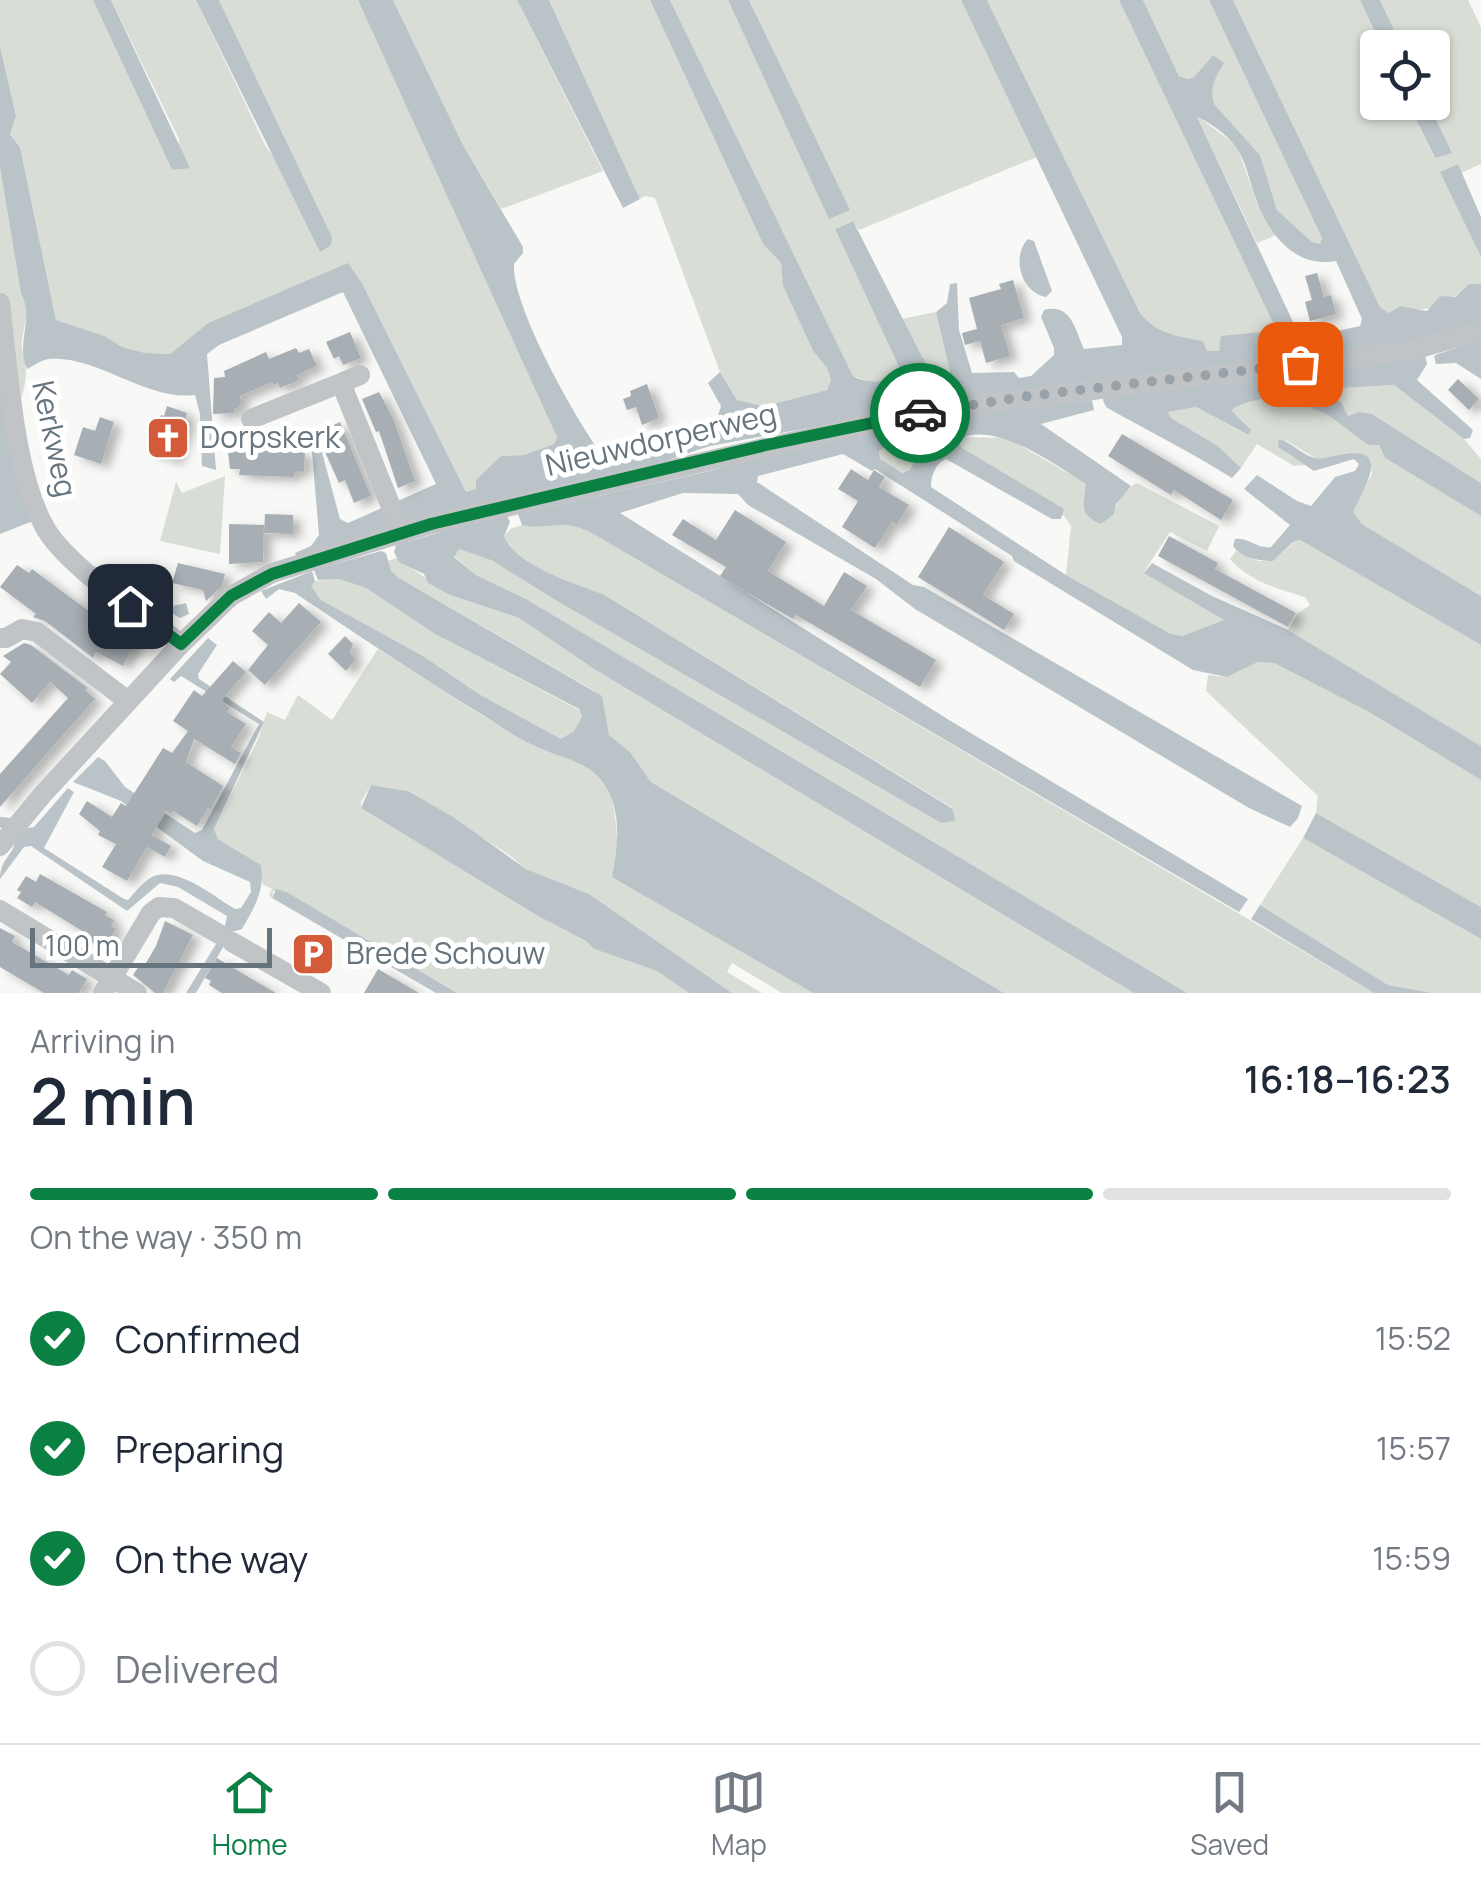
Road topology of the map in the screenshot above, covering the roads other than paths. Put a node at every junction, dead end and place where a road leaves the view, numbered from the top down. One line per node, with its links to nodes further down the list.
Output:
1 (0, 303): 6 (street, Kerkweg)
2 (1481, 331): 4 (street, Nieuwdorperweg)
3 (252, 420): 4 (street)
4 (402, 534): 6 (street, Nieuwdorperweg)
5 (0, 638): 7 (street)
6 (181, 644): 7 (street, Nieuwdorperweg)
7 (128, 702): 8 (street, Nieuwdorperweg)
8 (3, 842)
9 (0, 910): 10 (street)
10 (108, 984): 11 (street); 12 (street)
11 (137, 993)
12 (321, 993)

